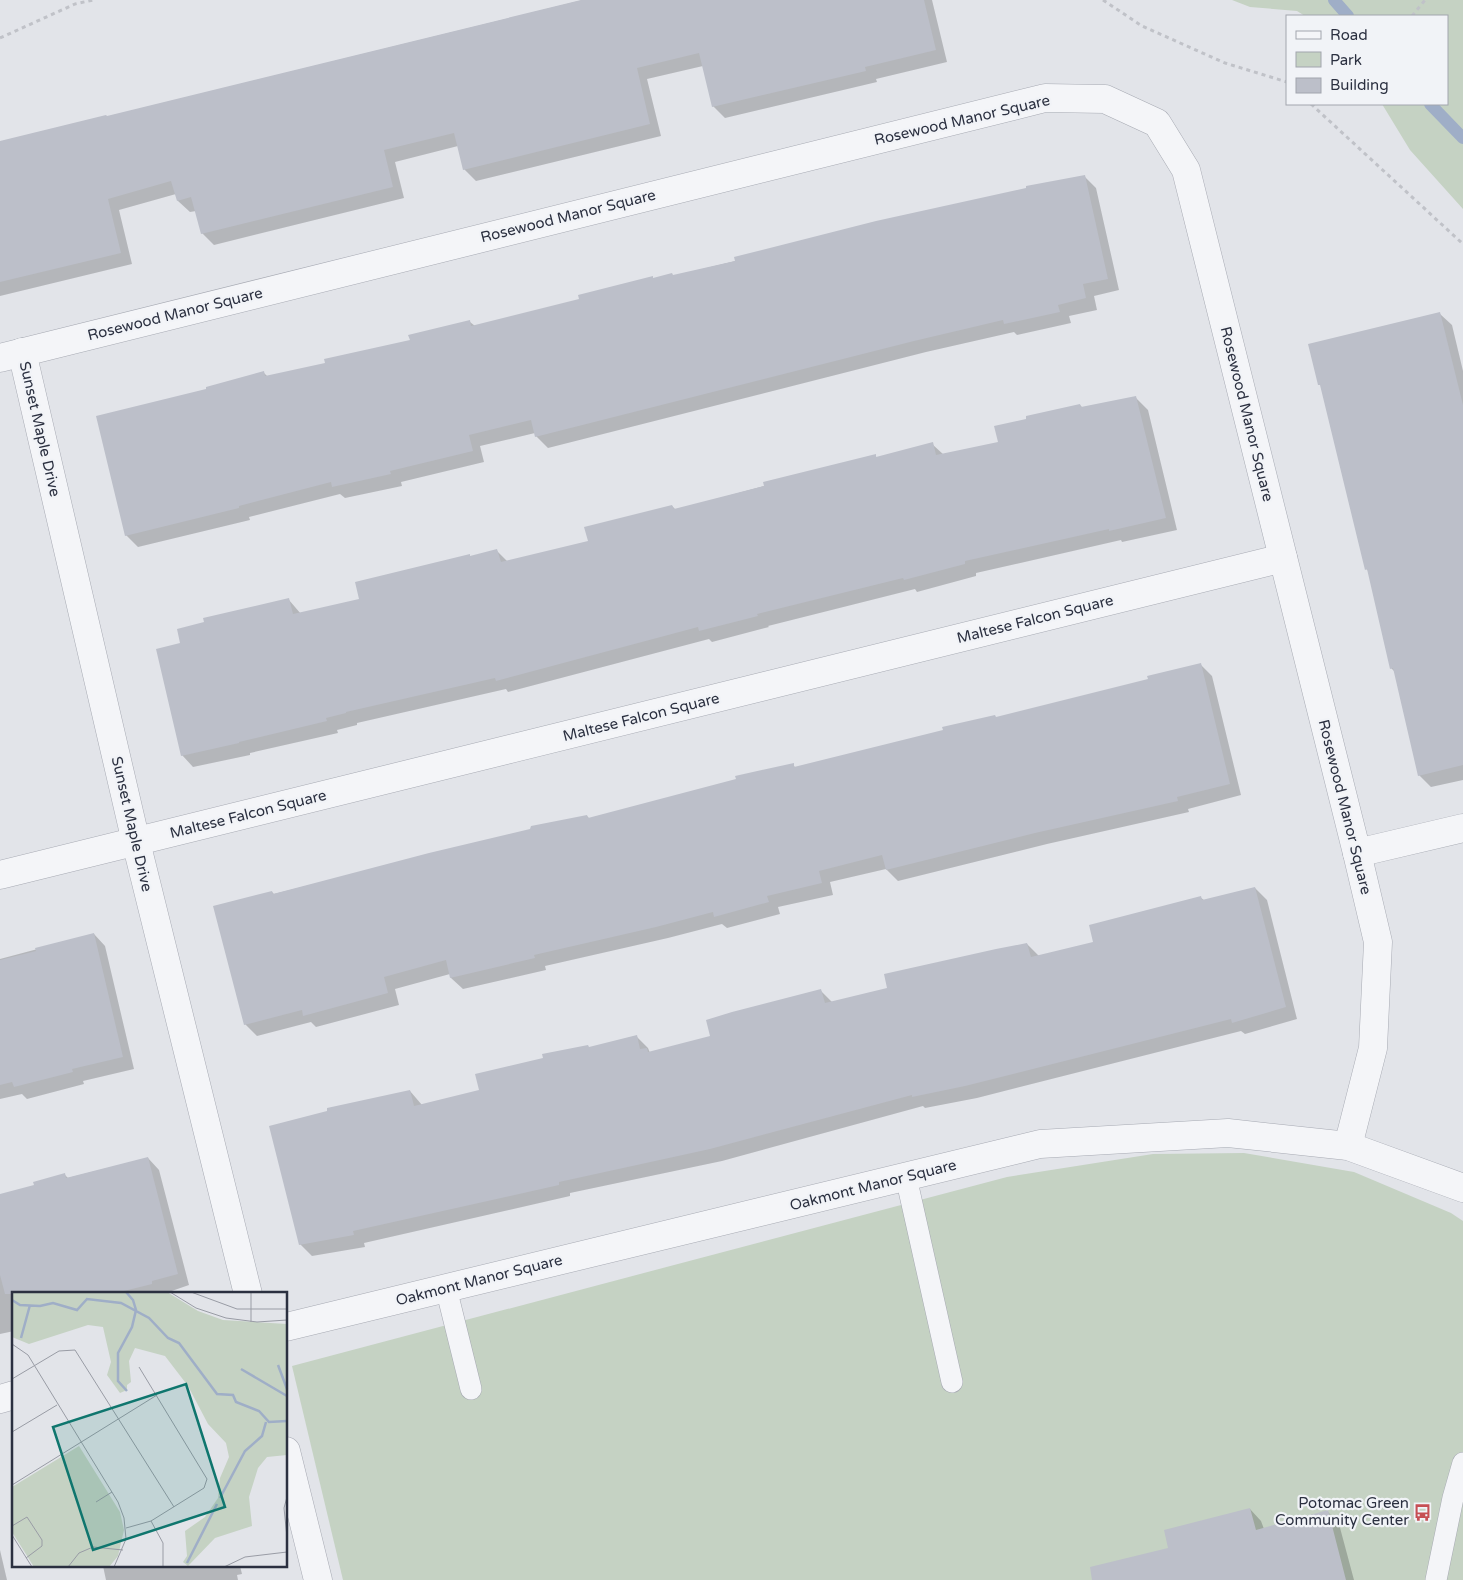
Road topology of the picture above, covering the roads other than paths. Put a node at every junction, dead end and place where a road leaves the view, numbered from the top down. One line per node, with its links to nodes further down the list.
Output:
1 (11, 355): 2 (street, Rosewood Manor Square); 4 (street, Sunset Maple Drive)
2 (1283, 558): 4 (street, Maltese Falcon Square); 5 (street, Rosewood Manor Square)
3 (1463, 828): 5 (street)
4 (136, 842): 6 (street, Maltese Falcon Square); 11 (street, Sunset Maple Drive)
5 (1357, 853): 7 (street, Rosewood Manor Square)
6 (0, 876)
7 (1348, 1146): 8 (street, Oakmont Manor Square); 9 (street, Oakmont Manor Square)
8 (906, 1177): 10 (street, Oakmont Manor Square); 13 (lane)
9 (1463, 1188)
10 (446, 1288): 12 (street, Oakmont Manor Square); 14 (lane)
11 (248, 1292)
12 (288, 1327)
13 (952, 1382)
14 (471, 1390)
15 (288, 1459): 17 (street)
16 (1463, 1463): 18 (lane)
17 (318, 1580)
18 (1436, 1580)

